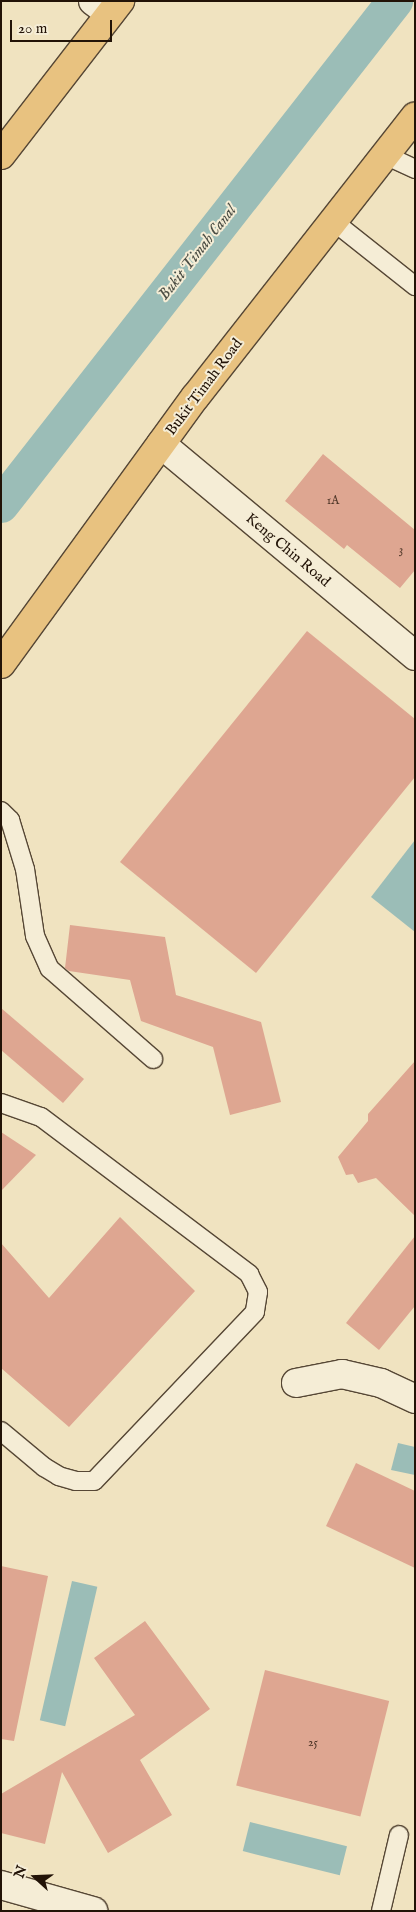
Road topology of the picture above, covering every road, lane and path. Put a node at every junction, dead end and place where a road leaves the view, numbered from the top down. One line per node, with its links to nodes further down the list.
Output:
1 (108, 6): 4 (highway)
2 (415, 117): 3 (highway, Bukit Timah Road)
3 (385, 155): 5 (lane); 6 (highway, Bukit Timah Road)
4 (1, 156)
5 (415, 169)
6 (333, 221): 7 (lane); 8 (highway, Bukit Timah Road)
7 (415, 286)
8 (161, 444): 9 (street, Keng Chin Road); 10 (highway, Bukit Timah Road)
9 (415, 656)
10 (1, 664)
11 (1, 811): 12 (lane)
12 (153, 1059)
13 (1, 1103): 16 (lane)
14 (296, 1383): 15 (street)
15 (415, 1399)
16 (1, 1431)
17 (399, 1835): 20 (lane)
18 (1, 1885): 19 (street)
19 (94, 1911)
20 (381, 1911)

